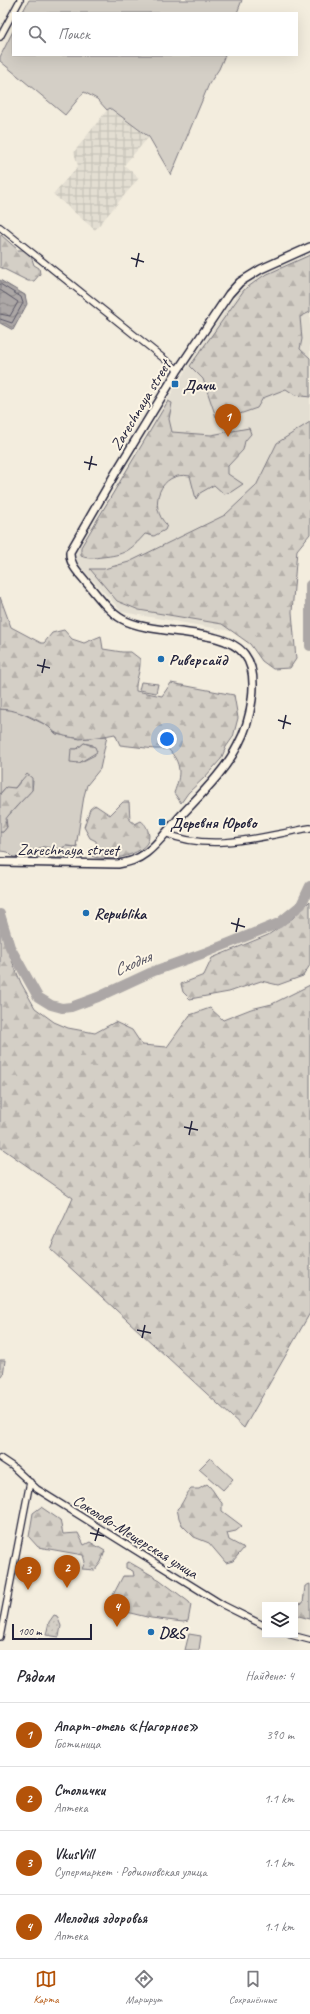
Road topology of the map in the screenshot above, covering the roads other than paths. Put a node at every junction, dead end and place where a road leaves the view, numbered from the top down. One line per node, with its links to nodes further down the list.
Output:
1 (20, 0): 2 (street)
2 (14, 12)
3 (12, 15): 4 (street)
4 (0, 37)
5 (0, 227): 7 (street)
6 (310, 247): 7 (main road, Zarechnaya street)
7 (178, 370): 9 (main road, Zarechnaya street)
8 (307, 829): 9 (street)
9 (165, 833): 10 (main road, Zarechnaya street)
10 (2, 862)
11 (0, 1458): 12 (street, Соколово-Мещерская улица)
12 (30, 1482): 13 (street, Соколово-Мещерская улица); 14 (street)
13 (262, 1624)
14 (0, 1637)
15 (298, 1637): 16 (street)
16 (310, 1640)

